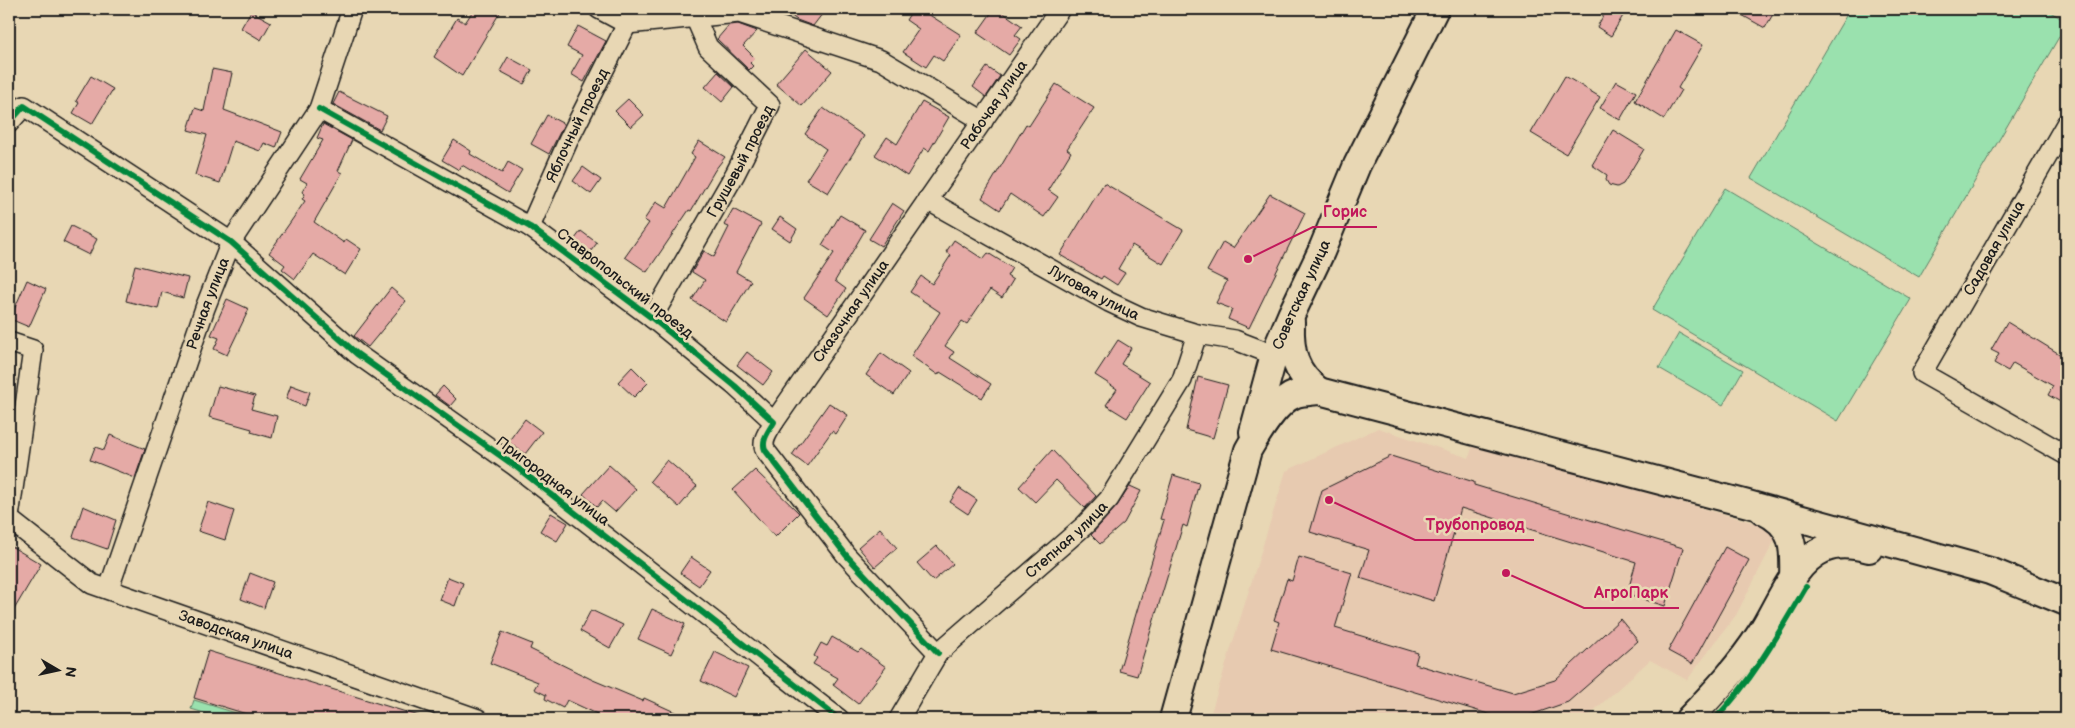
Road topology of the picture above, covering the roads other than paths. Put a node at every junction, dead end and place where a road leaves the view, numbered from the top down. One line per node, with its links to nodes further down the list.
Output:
1 (352, 9): 7 (street, Речная улица)
2 (599, 9): 6 (street)
3 (1060, 9): 8 (street, Рабочая улица)
4 (1435, 9): 15 (main road, Советская улица)
5 (694, 18): 6 (street); 8 (street); 16 (street, Грушевый проезд)
6 (626, 24): 13 (street, Яблочный проезд)
7 (320, 109): 13 (street, Ставропольский проезд); 14 (street, Речная улица)
8 (983, 121): 12 (street, Рабочая улица)
9 (9, 123): 14 (street, Пригородная улица)
10 (2066, 124): 11 (street, Садовая улица)
11 (2061, 143): 23 (street, Садовая улица)
12 (927, 200): 17 (street, Луговая улица); 21 (street, Сказочная улица)
13 (530, 226): 16 (street, Ставропольский проезд)
14 (231, 242): 28 (street, Речная улица); 32 (street, Пригородная улица)
15 (1291, 315): 19 (main road, Советская улица); 20 (main road)
16 (652, 318): 21 (street, Ставропольский проезд)
17 (1197, 334): 19 (street, Луговая улица); 30 (street, Степная улица)
18 (9, 342): 25 (street, Заводская улица)
19 (1274, 355): 22 (main road, Советская улица)
20 (1319, 391): 22 (main road); 24 (main road)
21 (774, 422): 30 (street)
22 (1248, 450): 34 (main road)
23 (2066, 456)
24 (1748, 504): 26 (main road); 27 (main road)
25 (9, 518): 28 (street, Заводская улица)
26 (1990, 571): 27 (main road); 29 (main road)
27 (1793, 579): 35 (main road)
28 (109, 588): 31 (street, Заводская улица)
29 (2066, 602)
30 (938, 653): 33 (street, Степная улица)
31 (478, 719)
32 (839, 719)
33 (900, 719)
34 (1173, 719)
35 (1689, 719)

